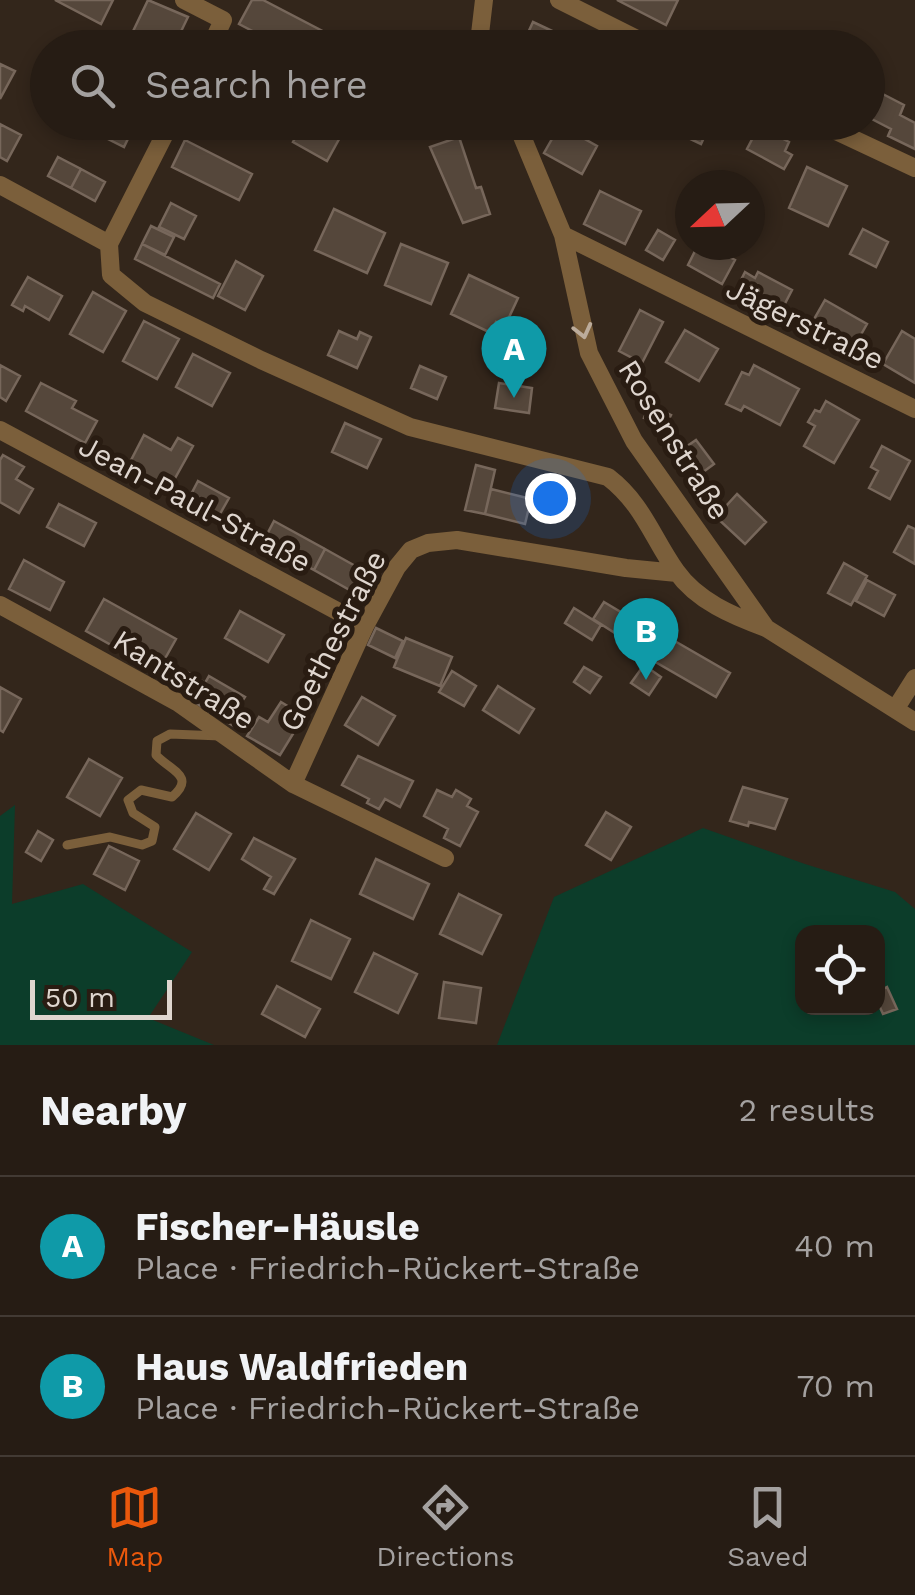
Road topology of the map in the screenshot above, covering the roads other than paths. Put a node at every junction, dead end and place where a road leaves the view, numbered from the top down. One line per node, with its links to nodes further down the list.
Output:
1 (184, 0): 4 (street)
2 (484, 0): 5 (street)
3 (558, 0): 6 (street)
4 (218, 30)
5 (480, 30)
6 (619, 30)
7 (162, 140): 13 (street)
8 (524, 140): 12 (street, Rosenstraße)
9 (855, 140): 10 (street)
10 (915, 168)
11 (0, 185): 13 (street)
12 (564, 235): 14 (street, Jägerstraße); 19 (street, Rosenstraße, one-way to 19)
13 (109, 244): 16 (street)
14 (915, 409)
15 (0, 430): 18 (street, Jean-Paul-Straße)
16 (676, 573): 18 (street, Goethestraße); 19 (street)
17 (0, 606): 23 (street, Kantstraße)
18 (364, 626): 24 (street, Goethestraße)
19 (766, 628): 21 (street, Rosenstraße)
20 (915, 678): 21 (street)
21 (896, 708): 22 (street, Rosenstraße)
22 (915, 722)
23 (224, 736): 24 (street, Kantstraße); 25 (lane)
24 (293, 784): 26 (street, Kantstraße)
25 (67, 845)
26 (445, 858)

